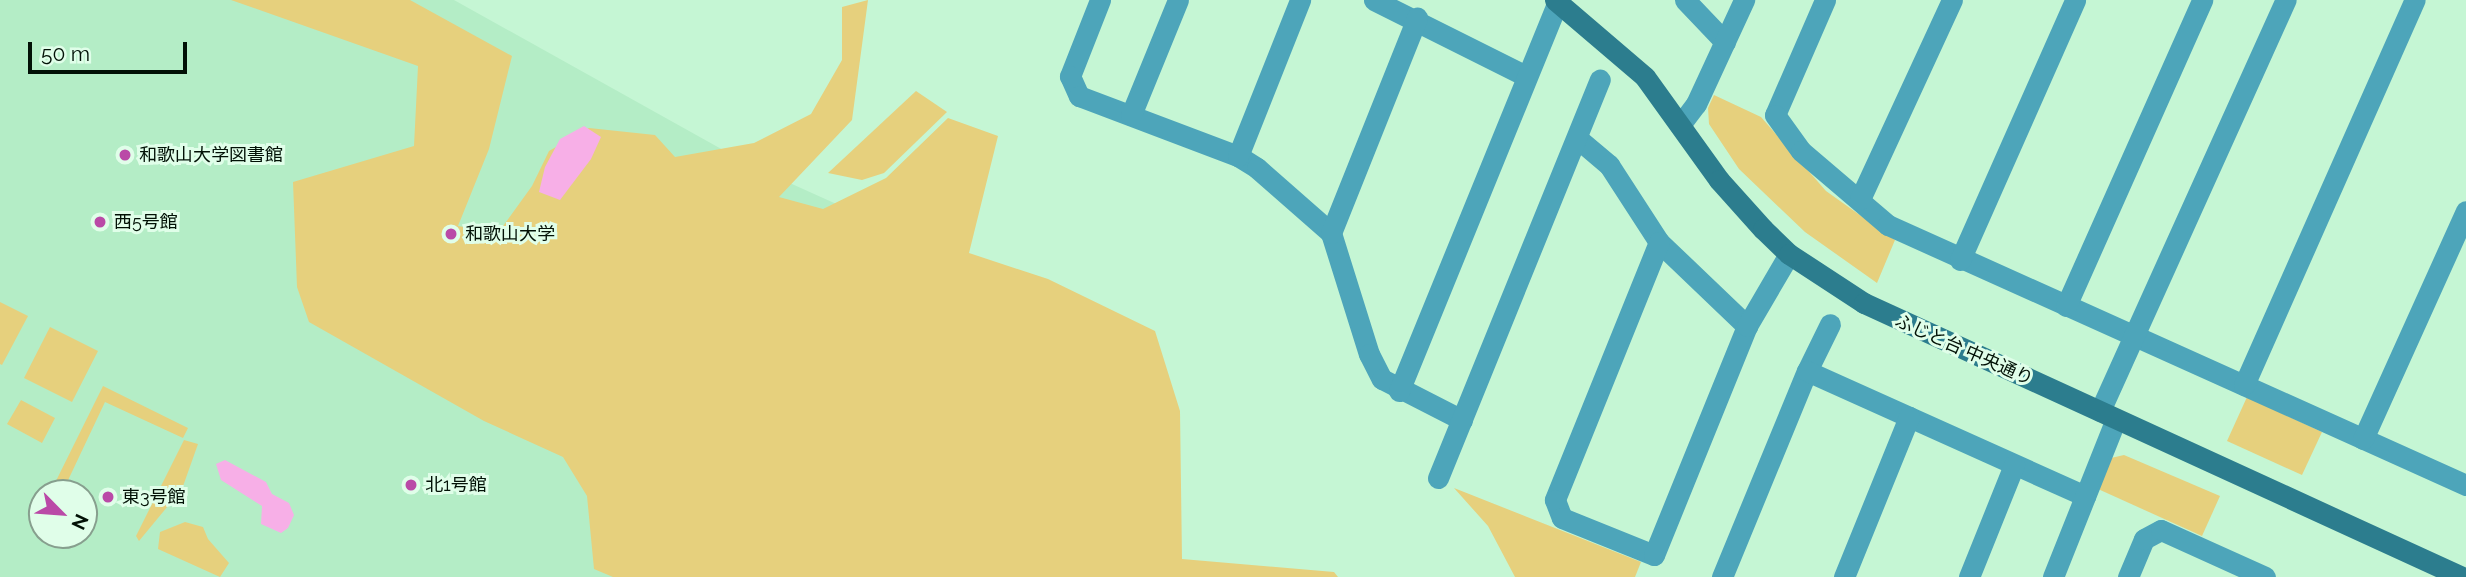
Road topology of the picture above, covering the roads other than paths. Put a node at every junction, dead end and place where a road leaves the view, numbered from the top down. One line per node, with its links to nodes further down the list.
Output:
1 (1100, 0): 18 (street)
2 (1178, 0): 18 (street)
3 (1300, 0): 21 (street)
4 (1374, 0): 14 (street)
5 (1685, 0): 15 (street)
6 (1744, 0): 15 (street)
7 (1825, 0): 22 (street)
8 (1952, 0): 22 (street)
9 (2075, 0): 27 (street)
10 (2202, 0): 28 (street)
11 (2286, 0): 31 (street)
12 (2415, 0): 33 (street)
13 (1556, 1): 16 (street); 19 (street, ふじと台 中央通り)
14 (1418, 18): 16 (street); 24 (street)
15 (1725, 42): 19 (street)
16 (1526, 76): 34 (street)
17 (1600, 80): 20 (street)
18 (1131, 114): 21 (street)
19 (1680, 125): 26 (street, ふじと台 中央通り)
20 (1577, 138): 25 (street); 37 (street)
21 (1238, 156): 24 (street)
22 (1860, 199): 27 (street)
23 (2466, 211): 38 (street)
24 (1331, 233): 34 (street)
25 (1659, 242): 30 (street); 30 (street)
26 (1789, 254): 30 (street); 35 (street, ふじと台 中央通り)
27 (1959, 260): 28 (street)
28 (2066, 306): 31 (street)
29 (1830, 324): 32 (street)
30 (1747, 326)
31 (2133, 337): 33 (street); 35 (street)
32 (1807, 371): 36 (street); 43 (street)
33 (2244, 386): 38 (street)
34 (1399, 391): 37 (street)
35 (2108, 415): 42 (street); 49 (street, ふじと台 中央通り)
36 (1909, 417): 39 (street); 44 (street)
37 (1462, 420): 40 (street)
38 (2363, 439): 41 (street)
39 (2014, 465): 42 (street); 45 (street)
40 (1438, 478)
41 (2466, 485)
42 (2085, 496): 46 (street)
43 (1722, 577)
44 (1844, 577)
45 (1969, 577)
46 (2053, 577)
47 (2128, 577): 48 (street)
48 (2264, 577)
49 (2462, 577)

